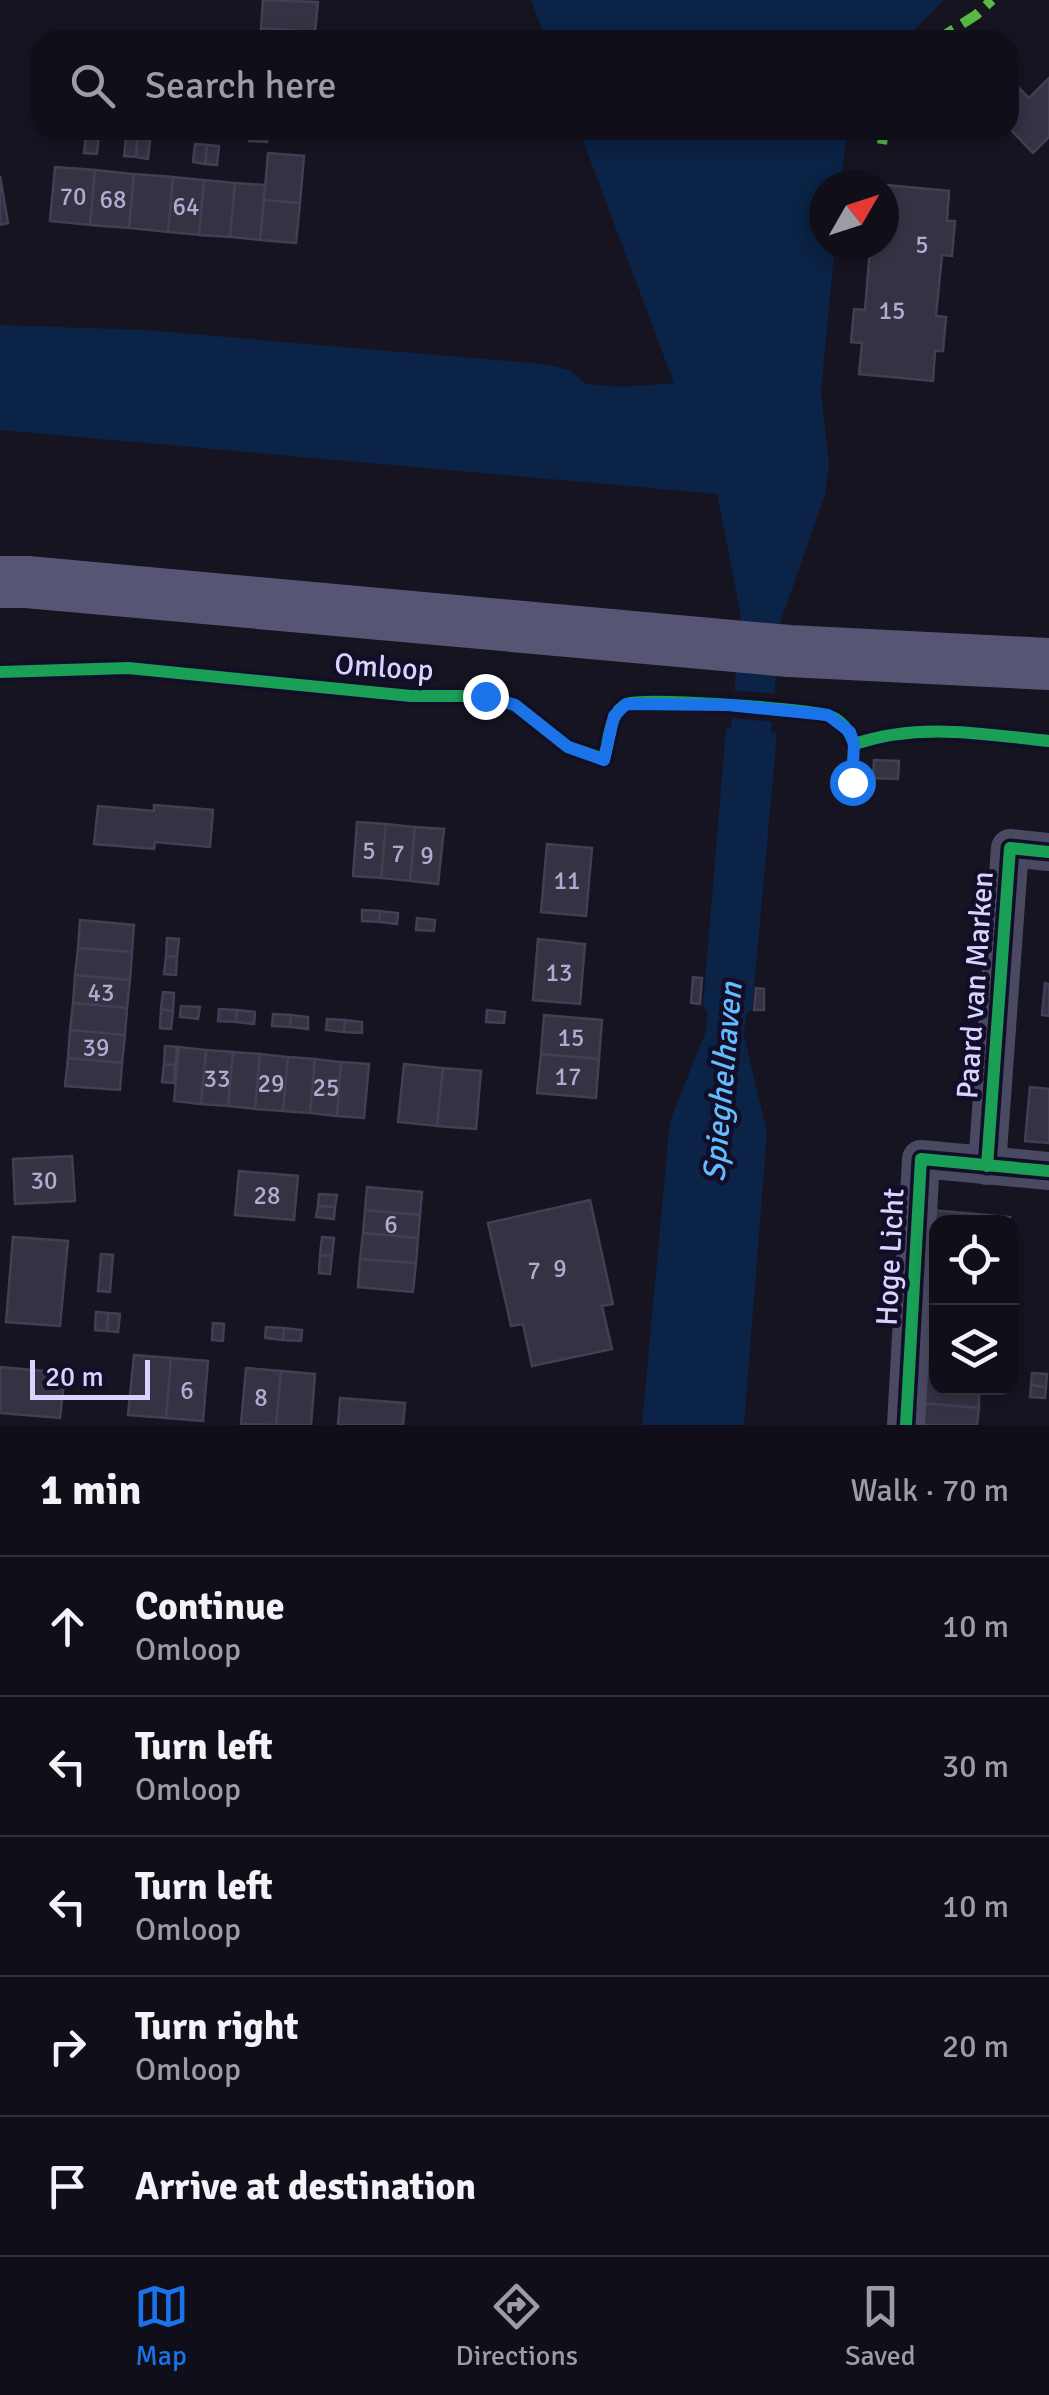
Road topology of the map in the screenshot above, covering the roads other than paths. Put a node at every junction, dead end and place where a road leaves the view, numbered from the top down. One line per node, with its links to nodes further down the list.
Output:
1 (0, 582): 2 (main road, Omloop)
2 (1049, 664)
3 (1049, 852): 4 (street, Paard van Marken)
4 (988, 1166): 5 (street); 6 (street, Hoge Licht)
5 (1049, 1171)
6 (906, 1425)

